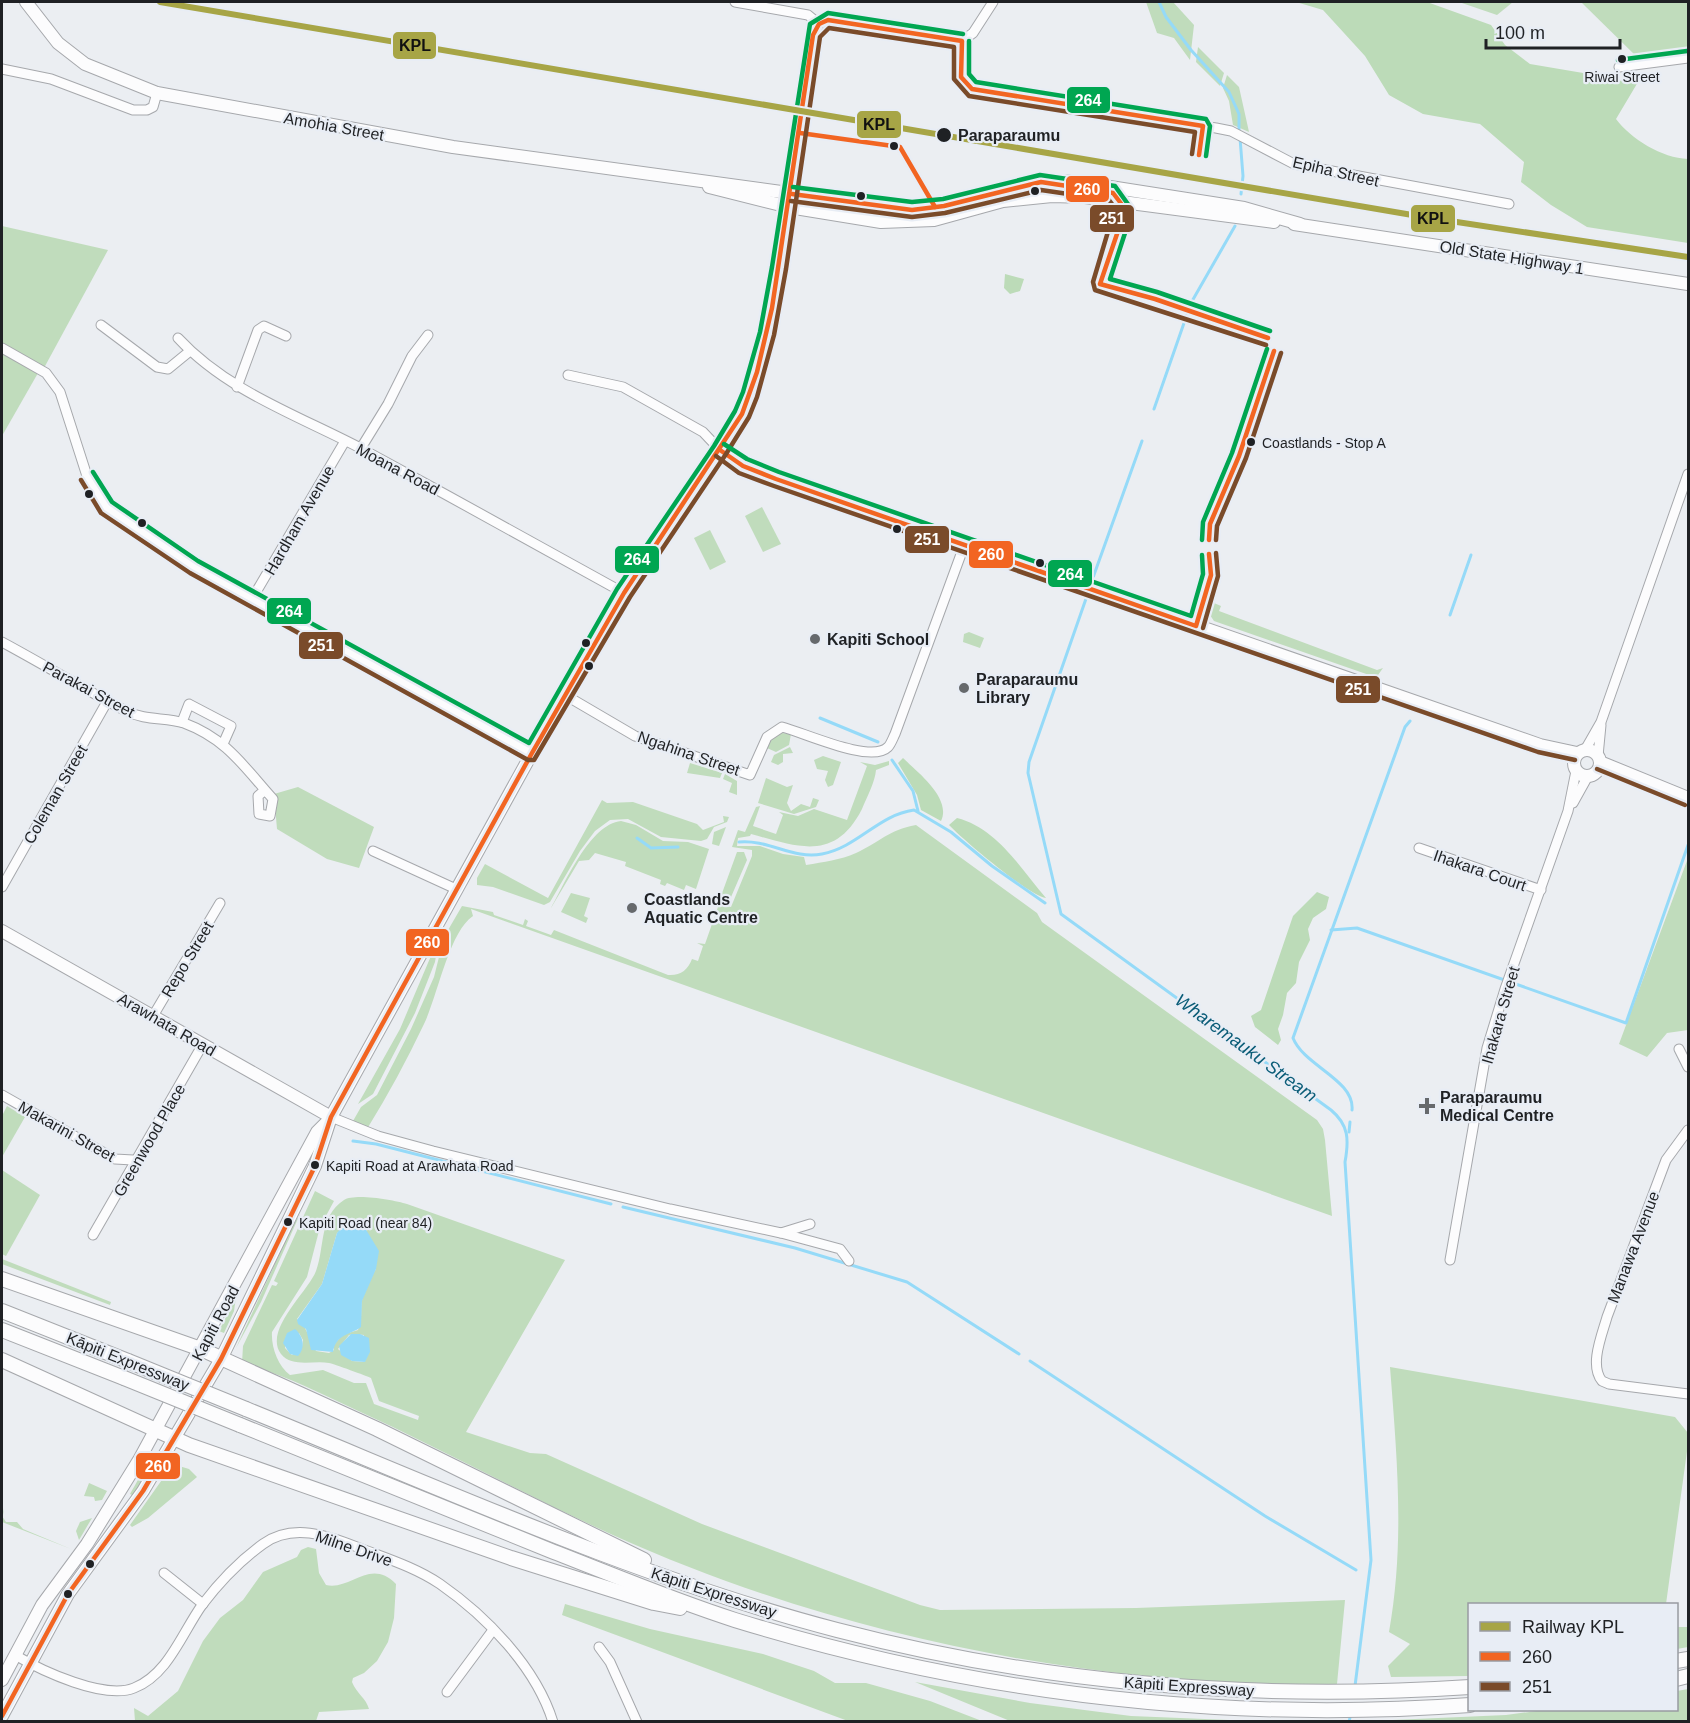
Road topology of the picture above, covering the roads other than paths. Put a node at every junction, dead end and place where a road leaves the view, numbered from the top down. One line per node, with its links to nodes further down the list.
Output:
1 (26, 2): 9 (main road, Amohia Street)
2 (735, 2): 4 (street)
3 (993, 2): 5 (street)
4 (819, 24): 5 (street); 12 (street, Kapiti Road)
5 (962, 41): 14 (street, Epiha Street)
6 (1689, 58): 7 (street)
7 (1619, 67)
8 (2, 69): 9 (street)
9 (157, 93): 10 (main road, Amohia Street)
10 (682, 177): 12 (main road, Amohia Street); 15 (main road, Amohia Street)
11 (1048, 182): 12 (main road, Amohia Street); 16 (main road, Old State Highway 1)
12 (792, 194): 15 (main road, Kapiti Road)
13 (1122, 202): 15 (main road, Amohia Street); 16 (main road, Old State Highway 1)
14 (1509, 204)
15 (789, 207): 28 (main road, Kapiti Road)
16 (1238, 213): 17 (main road, Old State Highway 1)
17 (1689, 284)
18 (101, 325): 23 (street)
19 (428, 335): 27 (street)
20 (286, 336): 25 (street)
21 (178, 338): 23 (street, Moana Road)
22 (2, 348): 32 (street)
23 (190, 351): 25 (street, Moana Road)
24 (568, 375): 28 (street)
25 (237, 387): 26 (street, Moana Road)
26 (345, 441): 27 (street, Moana Road); 32 (street, Hardham Avenue)
27 (361, 448): 31 (street, Moana Road)
28 (720, 450): 30 (main road); 31 (main road, Kapiti Road)
29 (1689, 474): 36 (street, Ihakara Street)
30 (964, 546): 34 (street, Ngahina Street); 40 (main road)
31 (624, 593): 34 (main road, Kapiti Road)
32 (252, 598): 39 (street)
33 (2, 642): 35 (street, Parakai Street)
34 (565, 695): 39 (main road, Kapiti Road)
35 (108, 700): 37 (street, Parakai Street); 45 (street, Coleman Street)
36 (1601, 722): 40 (street, Ihakara Street); 40 (street, Ihakara Street)
37 (182, 723): 38 (street, Parakai Street); 38 (street)
38 (223, 744): 41 (street, Parakai Street)
39 (532, 753): 46 (main road, Kapiti Road)
40 (1587, 763): 42 (main road); 47 (street, Ihakara Street)
41 (265, 790)
42 (1689, 798)
43 (1419, 848): 47 (street, Ihakara Court)
44 (373, 850): 46 (street)
45 (2, 887)
46 (456, 889): 55 (main road, Kapiti Road)
47 (1541, 890): 61 (street, Ihakara Street)
48 (220, 903): 50 (street, Repo Street)
49 (2, 931): 50 (main road, Arawhata Road)
50 (153, 1016): 51 (main road, Arawhata Road)
51 (203, 1044): 55 (main road, Arawhata Road); 57 (street, Greenwood Place)
52 (1679, 1049): 53 (street)
53 (1689, 1067)
54 (2, 1095): 57 (street, Makarini Street)
55 (332, 1117): 59 (street); 66 (main road, Kapiti Road); 67 (main road, Kapiti Road)
56 (1689, 1130): 69 (street, Manawa Avenue)
57 (134, 1160): 60 (street, Greenwood Place)
58 (810, 1224): 59 (street)
59 (781, 1233): 62 (street)
60 (93, 1234)
61 (1450, 1260)
62 (849, 1261)
63 (2, 1279): 66 (highway)
64 (2, 1311): 73 (highway, Kāpiti Expressway, bridge)
65 (2, 1330): 75 (highway, Kāpiti Expressway, bridge)
66 (201, 1349): 67 (highway); 70 (main road, Kapiti Road)
67 (221, 1359): 71 (main road, Kapiti Road); 73 (highway)
68 (2, 1360): 70 (highway)
69 (1689, 1394)
70 (156, 1429): 71 (highway); 78 (main road, Kapiti Road)
71 (176, 1440): 75 (highway); 79 (main road, Kapiti Road)
72 (164, 1573): 74 (street)
73 (708, 1591): 81 (highway, Kāpiti Expressway)
74 (203, 1604): 76 (street, Milne Drive); 79 (street, Milne Drive)
75 (732, 1619): 83 (highway, Kāpiti Expressway)
76 (493, 1630): 82 (street); 85 (street, Milne Drive)
77 (599, 1647): 86 (street)
78 (15, 1655): 79 (street, Milne Drive); 80 (main road, Kapiti Road)
79 (30, 1664): 84 (main road, Kapiti Road)
80 (2, 1680)
81 (1468, 1687)
82 (447, 1692)
83 (1468, 1705)
84 (2, 1715)
85 (553, 1722)
86 (637, 1722)

